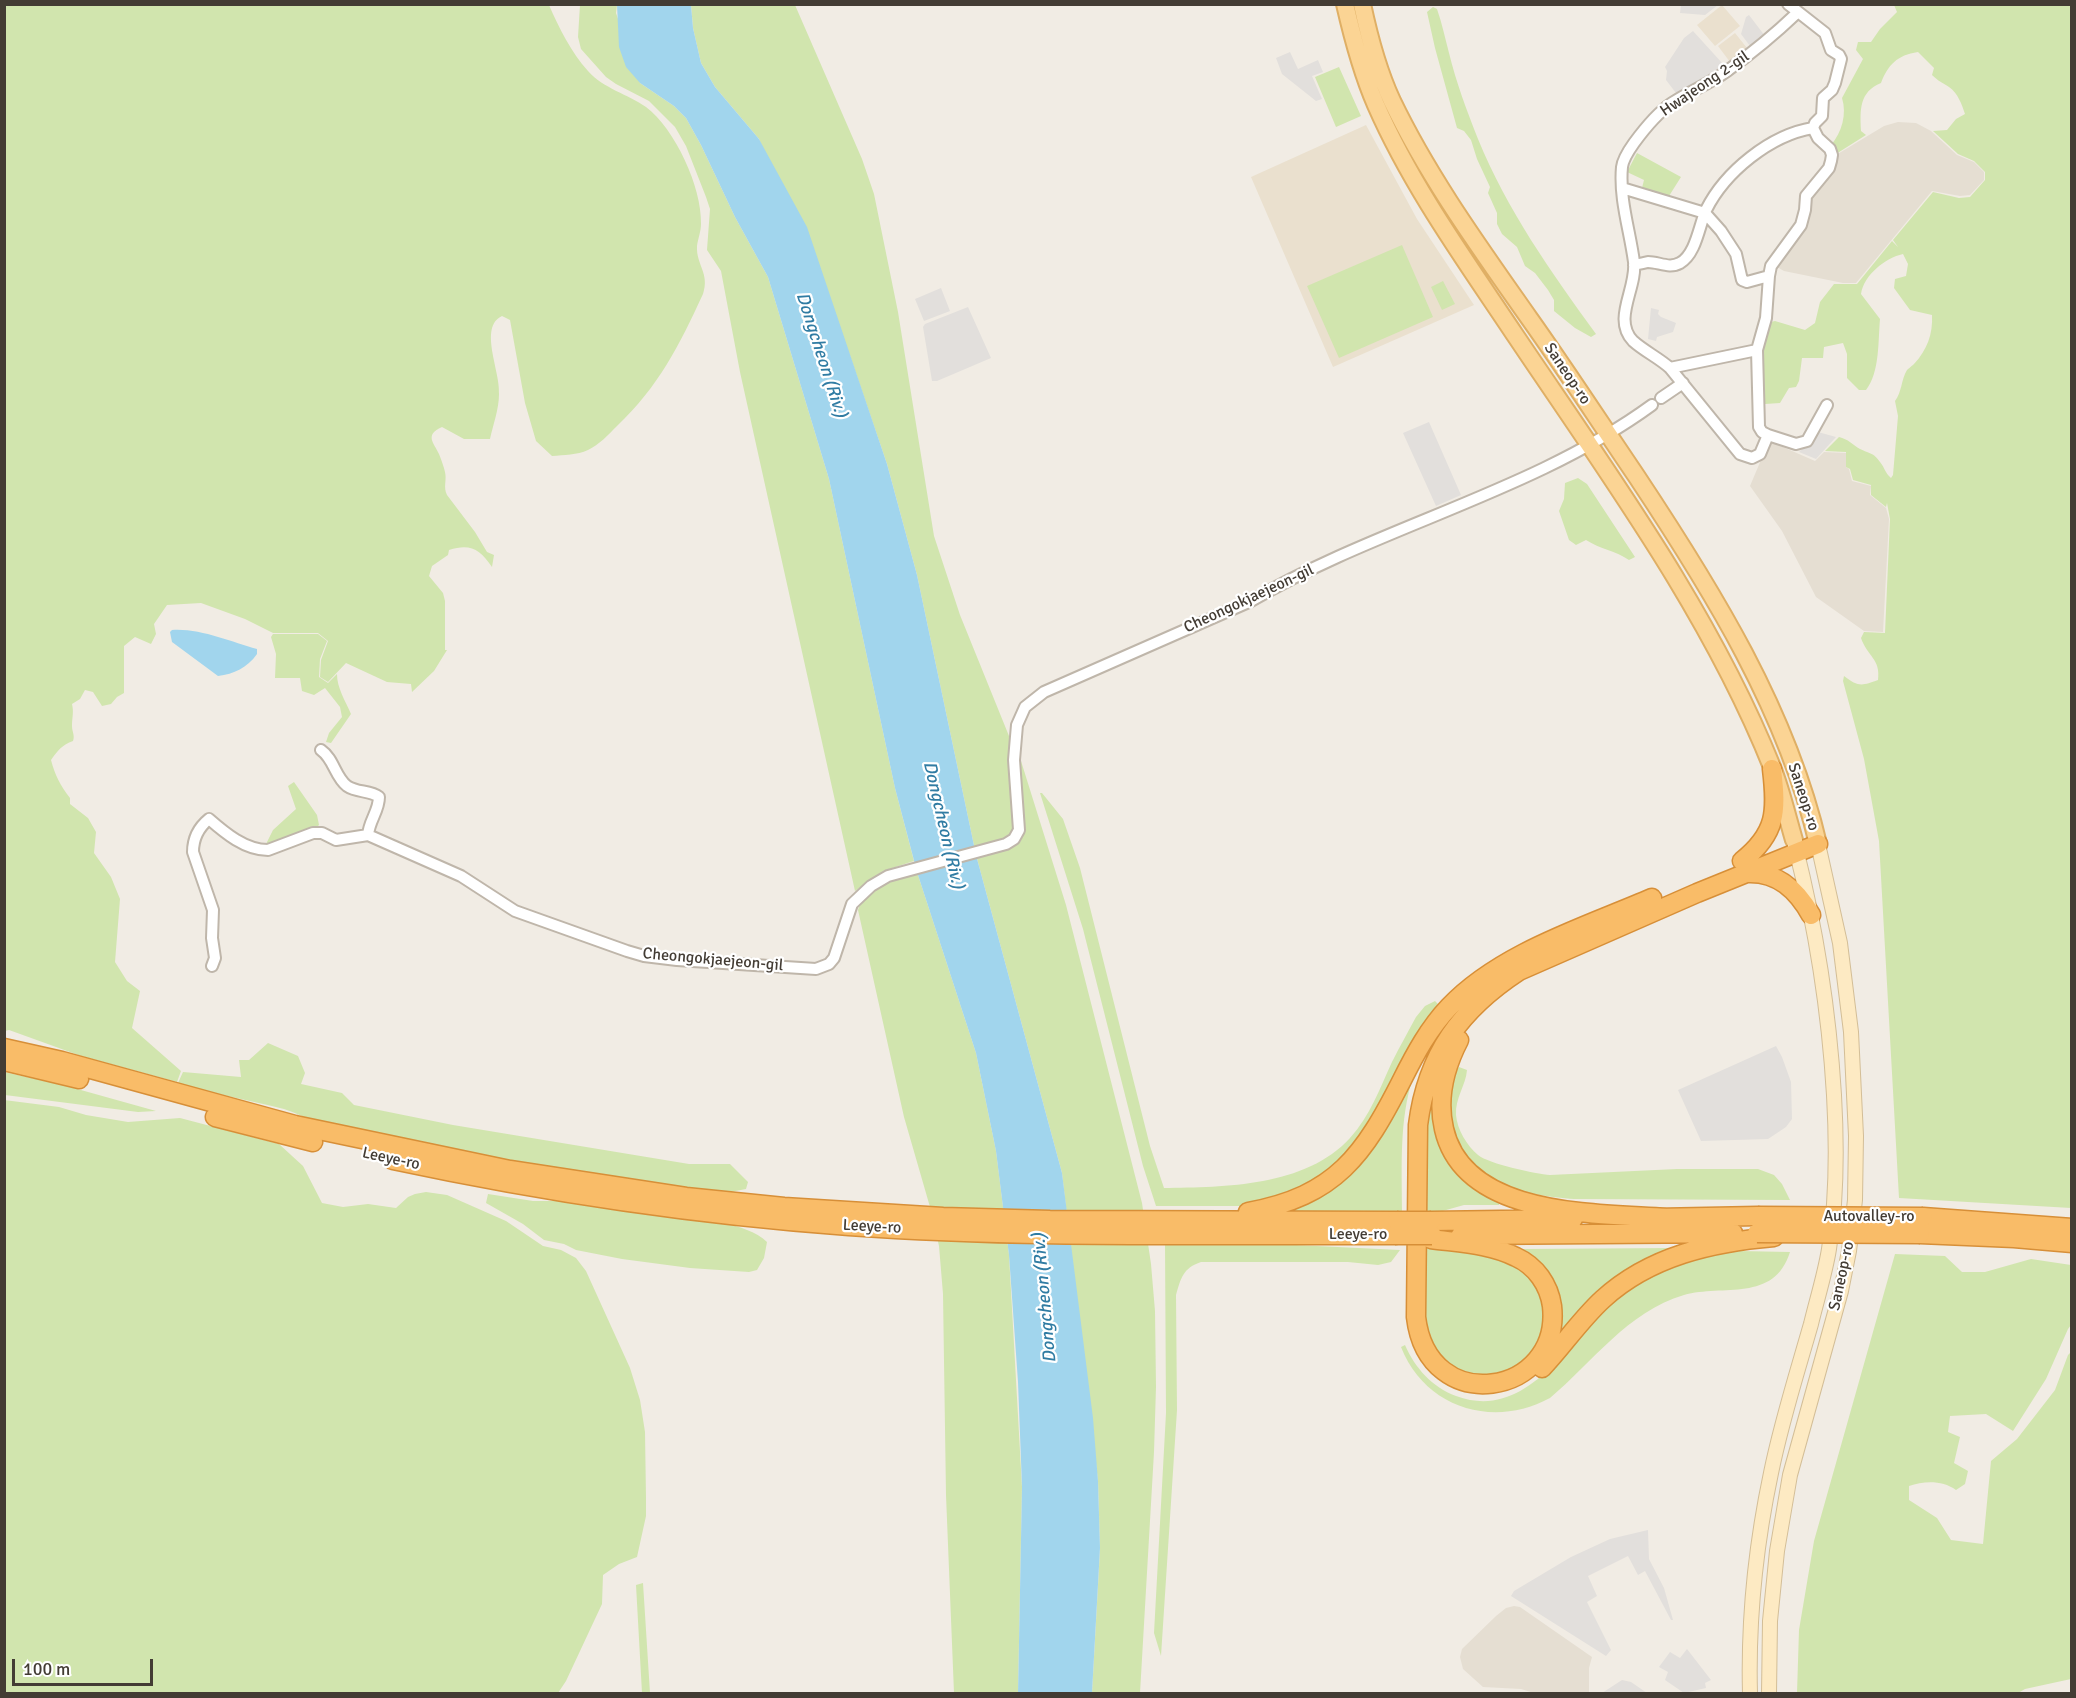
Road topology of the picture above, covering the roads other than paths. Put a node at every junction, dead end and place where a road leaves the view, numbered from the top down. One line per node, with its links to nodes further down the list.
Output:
1 (1345, 4): 16 (main road, Saneop-ro)
2 (1362, 4): 14 (main road, Saneop-ro)
3 (1788, 4): 4 (street)
4 (1797, 13): 5 (street); 6 (street, Hwajeong 2-gil)
5 (1813, 128): 7 (street); 9 (street)
6 (1622, 188): 7 (street); 8 (street, Hwajeong 2-gil)
7 (1705, 213): 8 (street); 9 (street)
8 (1634, 265): 11 (street, Hwajeong 2-gil)
9 (1769, 276): 10 (street)
10 (1756, 350): 11 (street); 15 (street)
11 (1670, 368): 12 (street)
12 (1683, 383): 14 (street, Cheongokjaejeon-gil); 15 (street)
13 (1827, 405): 15 (street)
14 (1608, 433): 16 (street, Cheongokjaejeon-gil); 20 (main road, Saneop-ro)
15 (1768, 435)
16 (1589, 445): 18 (main road, Saneop-ro); 19 (street, Cheongokjaejeon-gil)
17 (321, 750): 19 (street)
18 (1772, 769): 21 (main road, Saneop-ro); 22 (highway)
19 (368, 835): 25 (street)
20 (1816, 838): 21 (highway); 38 (main road, Saneop-ro)
21 (1796, 846): 22 (highway); 23 (main road, Saneop-ro)
22 (1743, 867): 23 (highway); 24 (highway); 26 (highway)
23 (1811, 915): 37 (main road, Saneop-ro)
24 (1526, 953): 32 (highway); 34 (highway)
25 (212, 966)
26 (1519, 971): 30 (highway); 35 (highway)
27 (4, 1048): 29 (highway, Leeye-ro)
28 (4, 1061): 29 (highway, Leeye-ro)
29 (721, 1207): 32 (highway, Leeye-ro)
30 (1666, 1218): 34 (highway, Autovalley-ro); 35 (highway)
31 (1921, 1226): 33 (highway, Autovalley-ro); 34 (highway, Autovalley-ro, bridge); 34 (highway, Autovalley-ro, bridge); 36 (highway, Autovalley-ro)
32 (1169, 1227): 35 (highway, Leeye-ro, bridge)
33 (2072, 1228)
34 (1757, 1229): 35 (highway)
35 (1431, 1232)
36 (2072, 1243)
37 (1750, 1694)
38 (1769, 1694)

